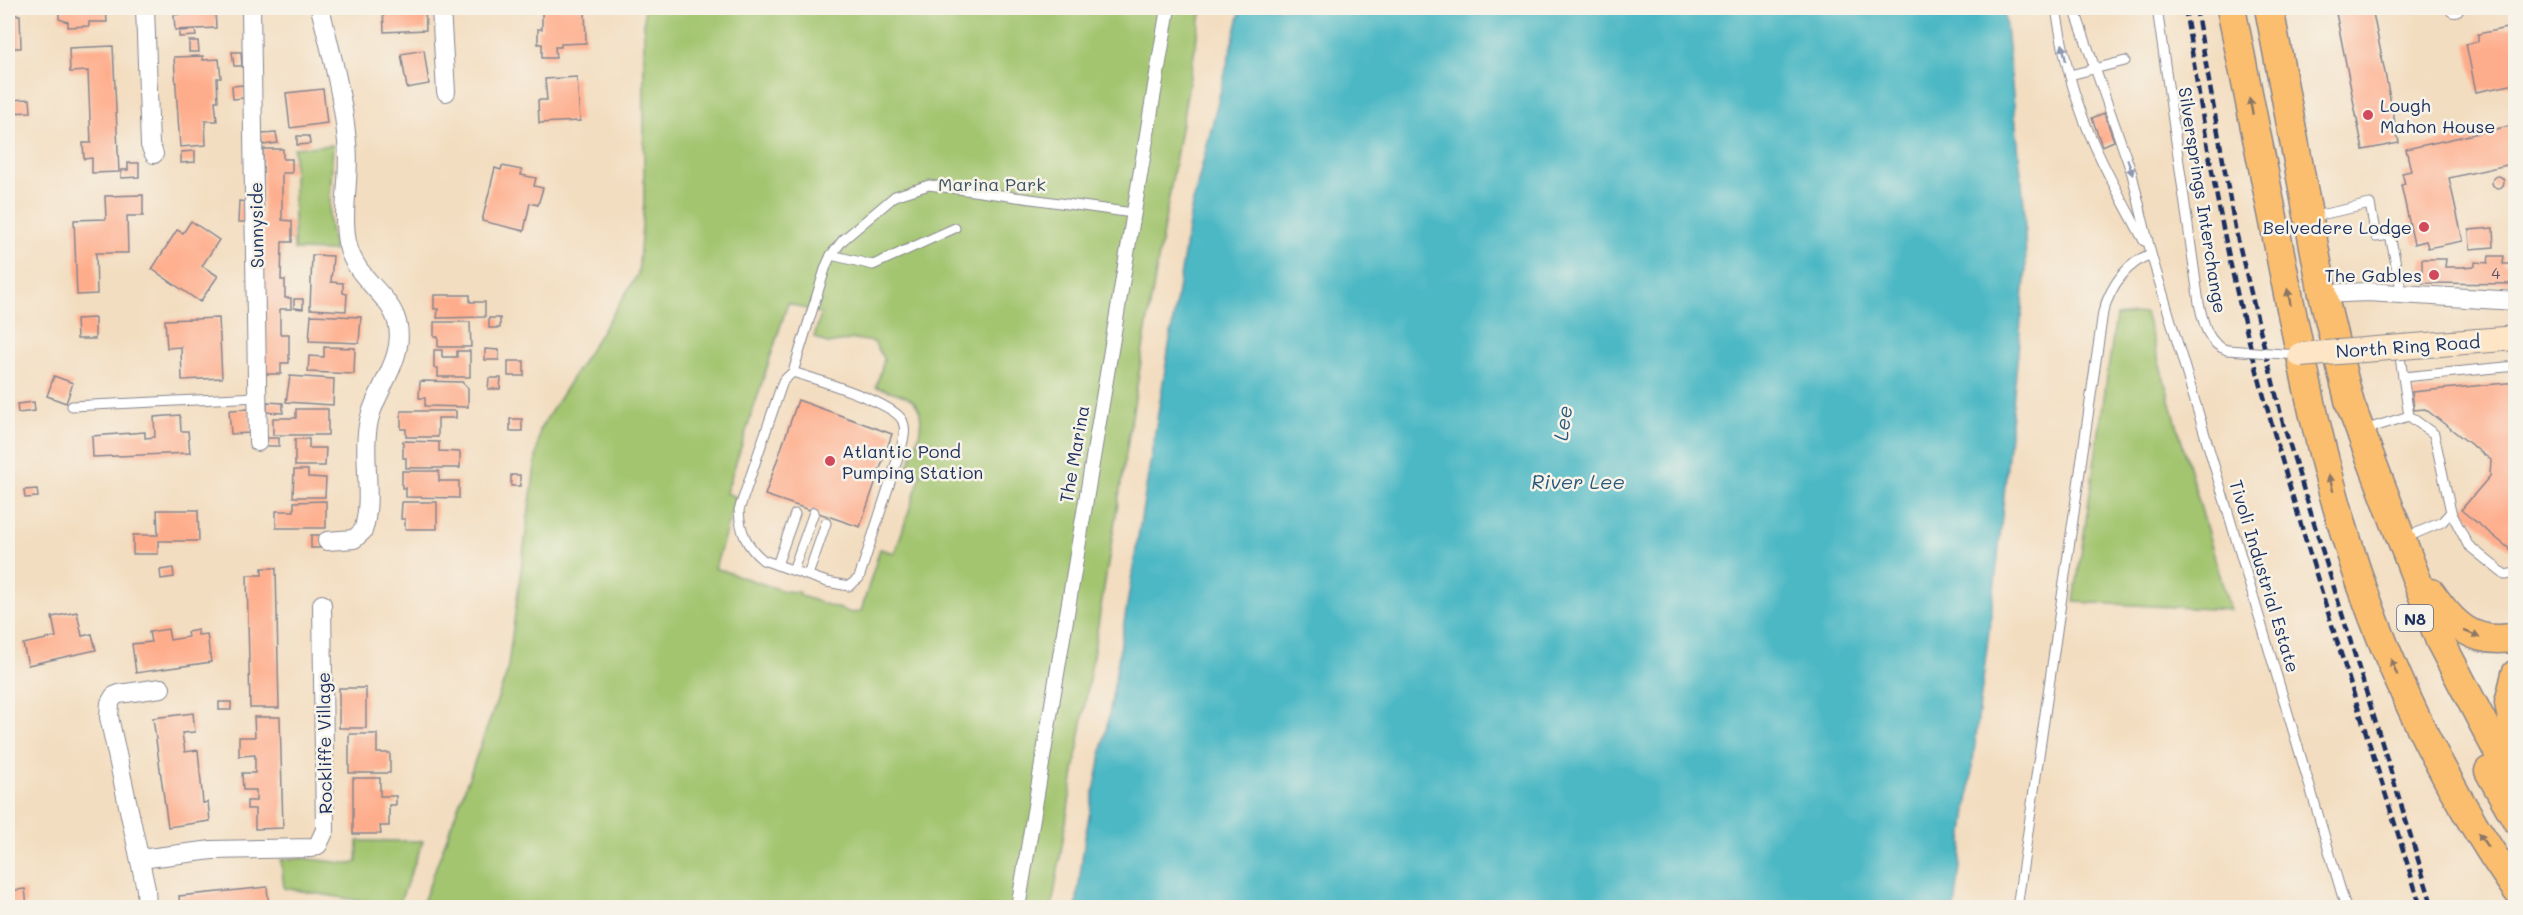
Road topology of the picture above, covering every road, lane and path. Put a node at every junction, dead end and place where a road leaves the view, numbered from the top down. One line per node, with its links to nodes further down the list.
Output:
1 (145, 8): 15 (street)
2 (251, 8): 30 (street, Sunnyside)
3 (320, 8): 40 (street)
4 (441, 8): 14 (street)
5 (1168, 8): 16 (street, The Marina)
6 (2056, 8): 13 (lane, one-way to 6)
7 (2074, 8): 12 (lane)
8 (2157, 8): 25 (lane, Silversprings Interchange, bridge)
9 (2231, 8): 25 (highway, one-way to 9)
10 (2269, 8): 17 (highway, N8)
11 (2125, 62): 12 (lane)
12 (2095, 68): 13 (lane); 19 (lane, one-way to 19)
13 (2070, 75): 19 (lane)
14 (446, 92)
15 (154, 154)
16 (1133, 213): 20 (lane); 56 (street, The Marina)
17 (2308, 217): 21 (highway, N8); 22 (lane)
18 (955, 228): 20 (lane)
19 (2151, 254): 57 (lane); 58 (lane, Tivoli Industrial Estate)
20 (831, 255): 28 (lane)
21 (2323, 294): 22 (street); 31 (highway, N8)
22 (2402, 294): 23 (street)
23 (2516, 301)
24 (2516, 338): 25 (main road, North Ring Road, bridge)
25 (2300, 355): 54 (highway, one-way to 25)
26 (2400, 357): 29 (lane)
27 (2516, 366): 29 (lane)
28 (793, 372): 42 (lane); 45 (lane)
29 (2403, 377): 33 (lane)
30 (258, 397): 32 (lane); 35 (street, Sunnyside)
31 (2350, 404): 34 (highway, N8); 52 (highway, N8)
32 (72, 406)
33 (2409, 416): 34 (lane); 37 (lane)
34 (2362, 431): 41 (highway, N8)
35 (258, 442)
36 (814, 512): 43 (lane)
37 (2451, 512): 41 (lane); 44 (lane)
38 (795, 514): 42 (lane)
39 (826, 523): 45 (lane)
40 (327, 541)
41 (2404, 550): 47 (highway, one-way to 47); 51 (highway, N8)
42 (777, 565): 43 (lane)
43 (794, 570): 45 (lane)
44 (2516, 573)
45 (808, 575)
46 (322, 604): 53 (street, Rockliffe Village)
47 (2516, 637)
48 (2516, 674): 50 (highway)
49 (161, 688): 53 (street)
50 (2516, 744)
51 (2516, 786)
52 (2516, 819)
53 (140, 859): 55 (street)
54 (2516, 889)
55 (147, 908)
56 (1018, 908)
57 (2017, 908)
58 (2346, 908)

